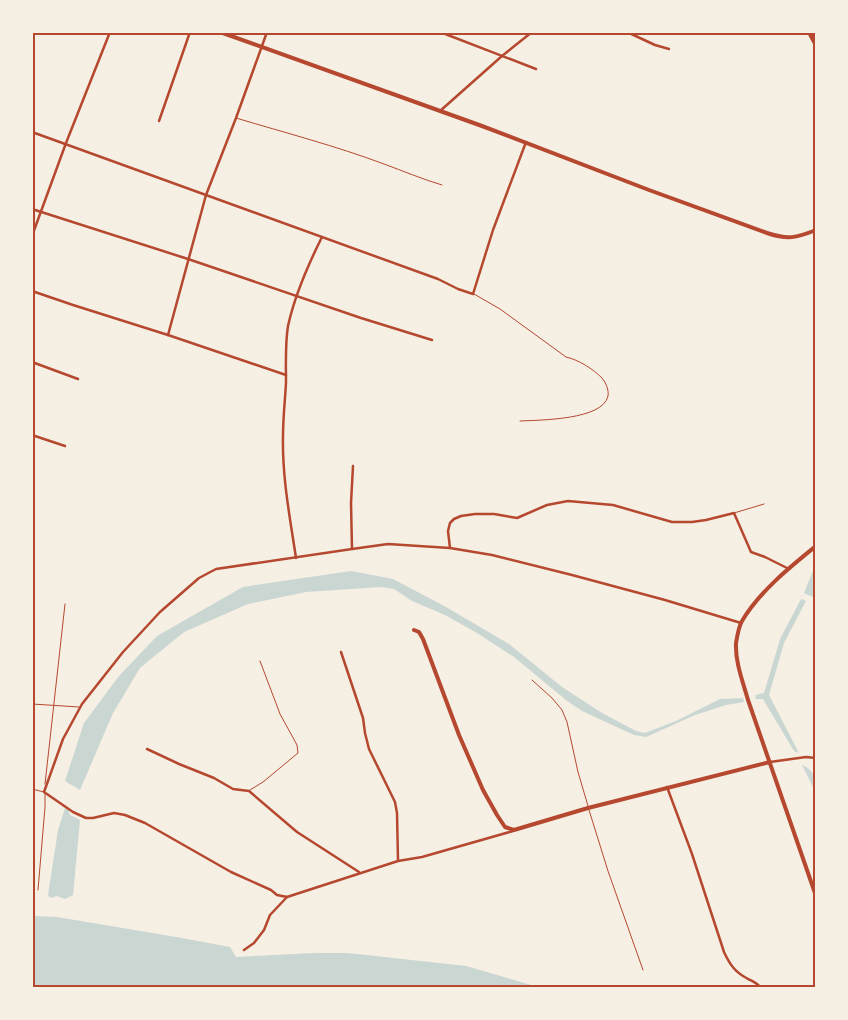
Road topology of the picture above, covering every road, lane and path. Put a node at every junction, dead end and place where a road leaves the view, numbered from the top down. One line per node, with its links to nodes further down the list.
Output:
1 (110, 32): 19 (street)
2 (190, 32): 16 (street)
3 (220, 32): 10 (street)
4 (267, 32): 10 (street)
5 (440, 32): 12 (street)
6 (532, 32): 12 (street)
7 (627, 32): 11 (street)
8 (809, 32): 9 (main road)
9 (816, 45)
10 (261, 48): 14 (street); 15 (street)
11 (669, 49)
12 (502, 56): 13 (street); 14 (street)
13 (536, 69)
14 (440, 111): 18 (street)
15 (236, 118): 20 (lane); 21 (street)
16 (159, 121)
17 (32, 132): 19 (street)
18 (526, 142): 24 (street); 29 (street)
19 (66, 143): 21 (street); 23 (street)
20 (442, 185)
21 (206, 194): 26 (street); 27 (street)
22 (32, 209): 23 (street)
23 (41, 212): 25 (street); 27 (street)
24 (816, 230)
25 (32, 236)
26 (322, 236): 29 (street); 30 (street)
27 (188, 259): 30 (street); 31 (street)
28 (32, 291): 31 (street)
29 (473, 294): 36 (lane)
30 (296, 296): 32 (street); 34 (street)
31 (168, 335): 34 (street)
32 (432, 340)
33 (32, 362): 35 (street)
34 (286, 376): 45 (street)
35 (78, 379)
36 (520, 421)
37 (32, 435): 38 (street)
38 (66, 446)
39 (353, 466): 44 (street)
40 (764, 504): 41 (lane)
41 (734, 513): 43 (street); 46 (street)
42 (816, 546): 46 (street)
43 (450, 548): 44 (street); 48 (street)
44 (352, 549): 45 (street)
45 (296, 558): 55 (street)
46 (789, 568): 48 (street)
47 (65, 604): 54 (lane)
48 (741, 623): 58 (street)
49 (414, 630): 64 (street)
50 (341, 652): 65 (street)
51 (260, 661): 61 (lane)
52 (532, 680): 63 (lane)
53 (32, 704): 54 (lane)
54 (54, 706): 55 (lane); 62 (lane)
55 (80, 708): 62 (street)
56 (147, 749): 61 (street)
57 (816, 758): 58 (street)
58 (770, 762): 59 (street); 68 (street)
59 (667, 787): 63 (street); 72 (street)
60 (32, 789): 62 (lane)
61 (248, 791): 66 (street)
62 (44, 792): 67 (lane); 69 (street)
63 (588, 808): 64 (street); 71 (lane)
64 (514, 830): 65 (street)
65 (398, 861): 66 (street)
66 (360, 873): 69 (street)
67 (38, 890)
68 (816, 896)
69 (287, 897): 70 (street)
70 (244, 950)
71 (643, 970)
72 (761, 988)

